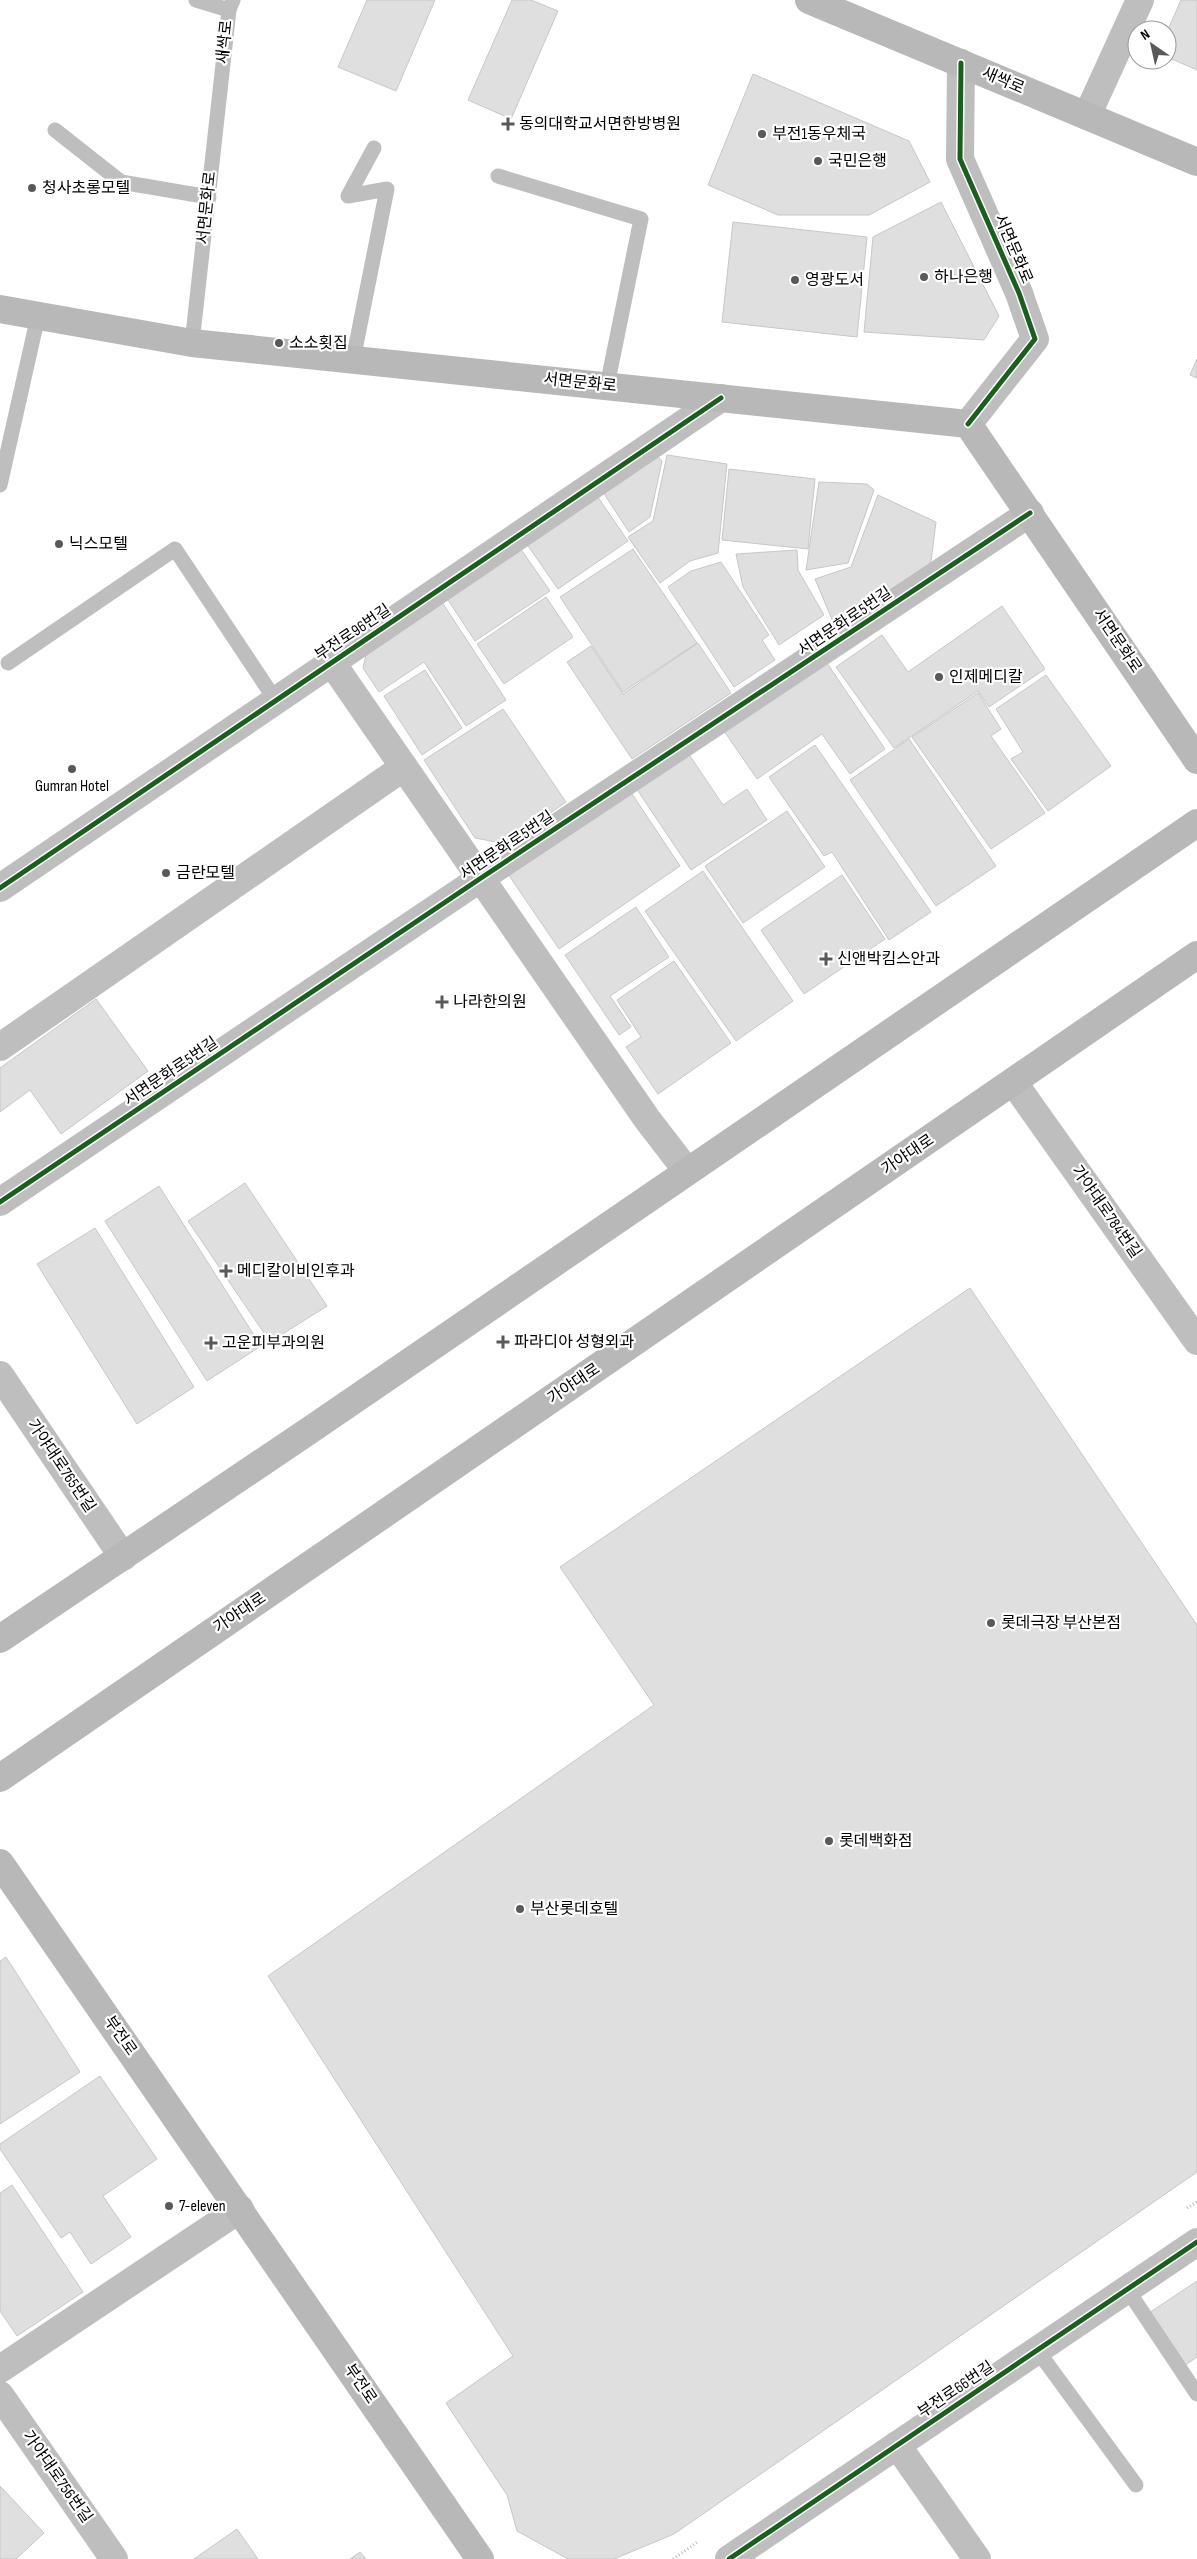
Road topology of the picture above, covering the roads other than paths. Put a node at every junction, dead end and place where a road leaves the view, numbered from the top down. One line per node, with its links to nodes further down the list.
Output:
1 (196, 0): 4 (lane, 새싹로)
2 (1140, 0): 7 (street)
3 (824, 3): 5 (main road, 새싹로)
4 (231, 5): 6 (lane, 새싹로)
5 (961, 64): 7 (main road, 새싹로); 19 (street, 서면문화로)
6 (222, 74): 12 (lane, 서면문화로)
7 (1087, 116): 10 (main road, 새싹로)
8 (55, 130): 12 (lane)
9 (374, 148): 16 (lane)
10 (1197, 162)
11 (498, 176): 17 (lane)
12 (208, 197): 15 (lane, 서면문화로)
13 (0, 309): 14 (main road, 서면문화로)
14 (38, 316): 15 (main road, 서면문화로); 20 (lane)
15 (192, 343): 16 (main road, 서면문화로)
16 (353, 360): 17 (main road, 서면문화로)
17 (607, 386): 18 (main road, 서면문화로)
18 (721, 398): 19 (main road, 서면문화로); 23 (street, 부전로96번길)
19 (968, 424): 21 (main road, 서면문화로)
20 (0, 485)
21 (1030, 513): 25 (main road, 서면문화로); 28 (street, 서면문화로5번길)
22 (8, 663): 24 (lane)
23 (332, 663): 24 (street, 부전로96번길); 26 (street, 부전로96번길)
24 (276, 700): 29 (street, 부전로96번길)
25 (1197, 760)
26 (404, 767): 28 (street, 부전로96번길); 31 (street)
27 (1197, 824): 33 (main road)
28 (481, 878): 33 (street, 부전로96번길); 34 (street, 서면문화로5번길)
29 (0, 888)
30 (1197, 955): 32 (main road, 가야대로)
31 (0, 1047)
32 (1014, 1083): 35 (street, 가야대로784번길); 39 (main road, 가야대로)
33 (687, 1172): 37 (main road)
34 (0, 1202)
35 (1197, 1341)
36 (0, 1375): 37 (street, 가야대로765번길)
37 (123, 1557): 38 (main road)
38 (0, 1639)
39 (0, 1778)
40 (0, 1863): 41 (main road, 부전로)
41 (240, 2209): 45 (street); 51 (main road, 부전로)
42 (1197, 2242): 43 (street, 부전로66번길)
43 (1126, 2290): 44 (street, 부전로66번길); 46 (lane)
44 (1037, 2350): 48 (street, 부전로66번길); 49 (lane)
45 (0, 2369)
46 (1197, 2394)
47 (0, 2395): 50 (street, 가야대로756번길)
48 (897, 2445): 52 (street, 부전로66번길); 53 (street)
49 (1136, 2485)
50 (114, 2559)
51 (480, 2559)
52 (729, 2559)
53 (977, 2559)

